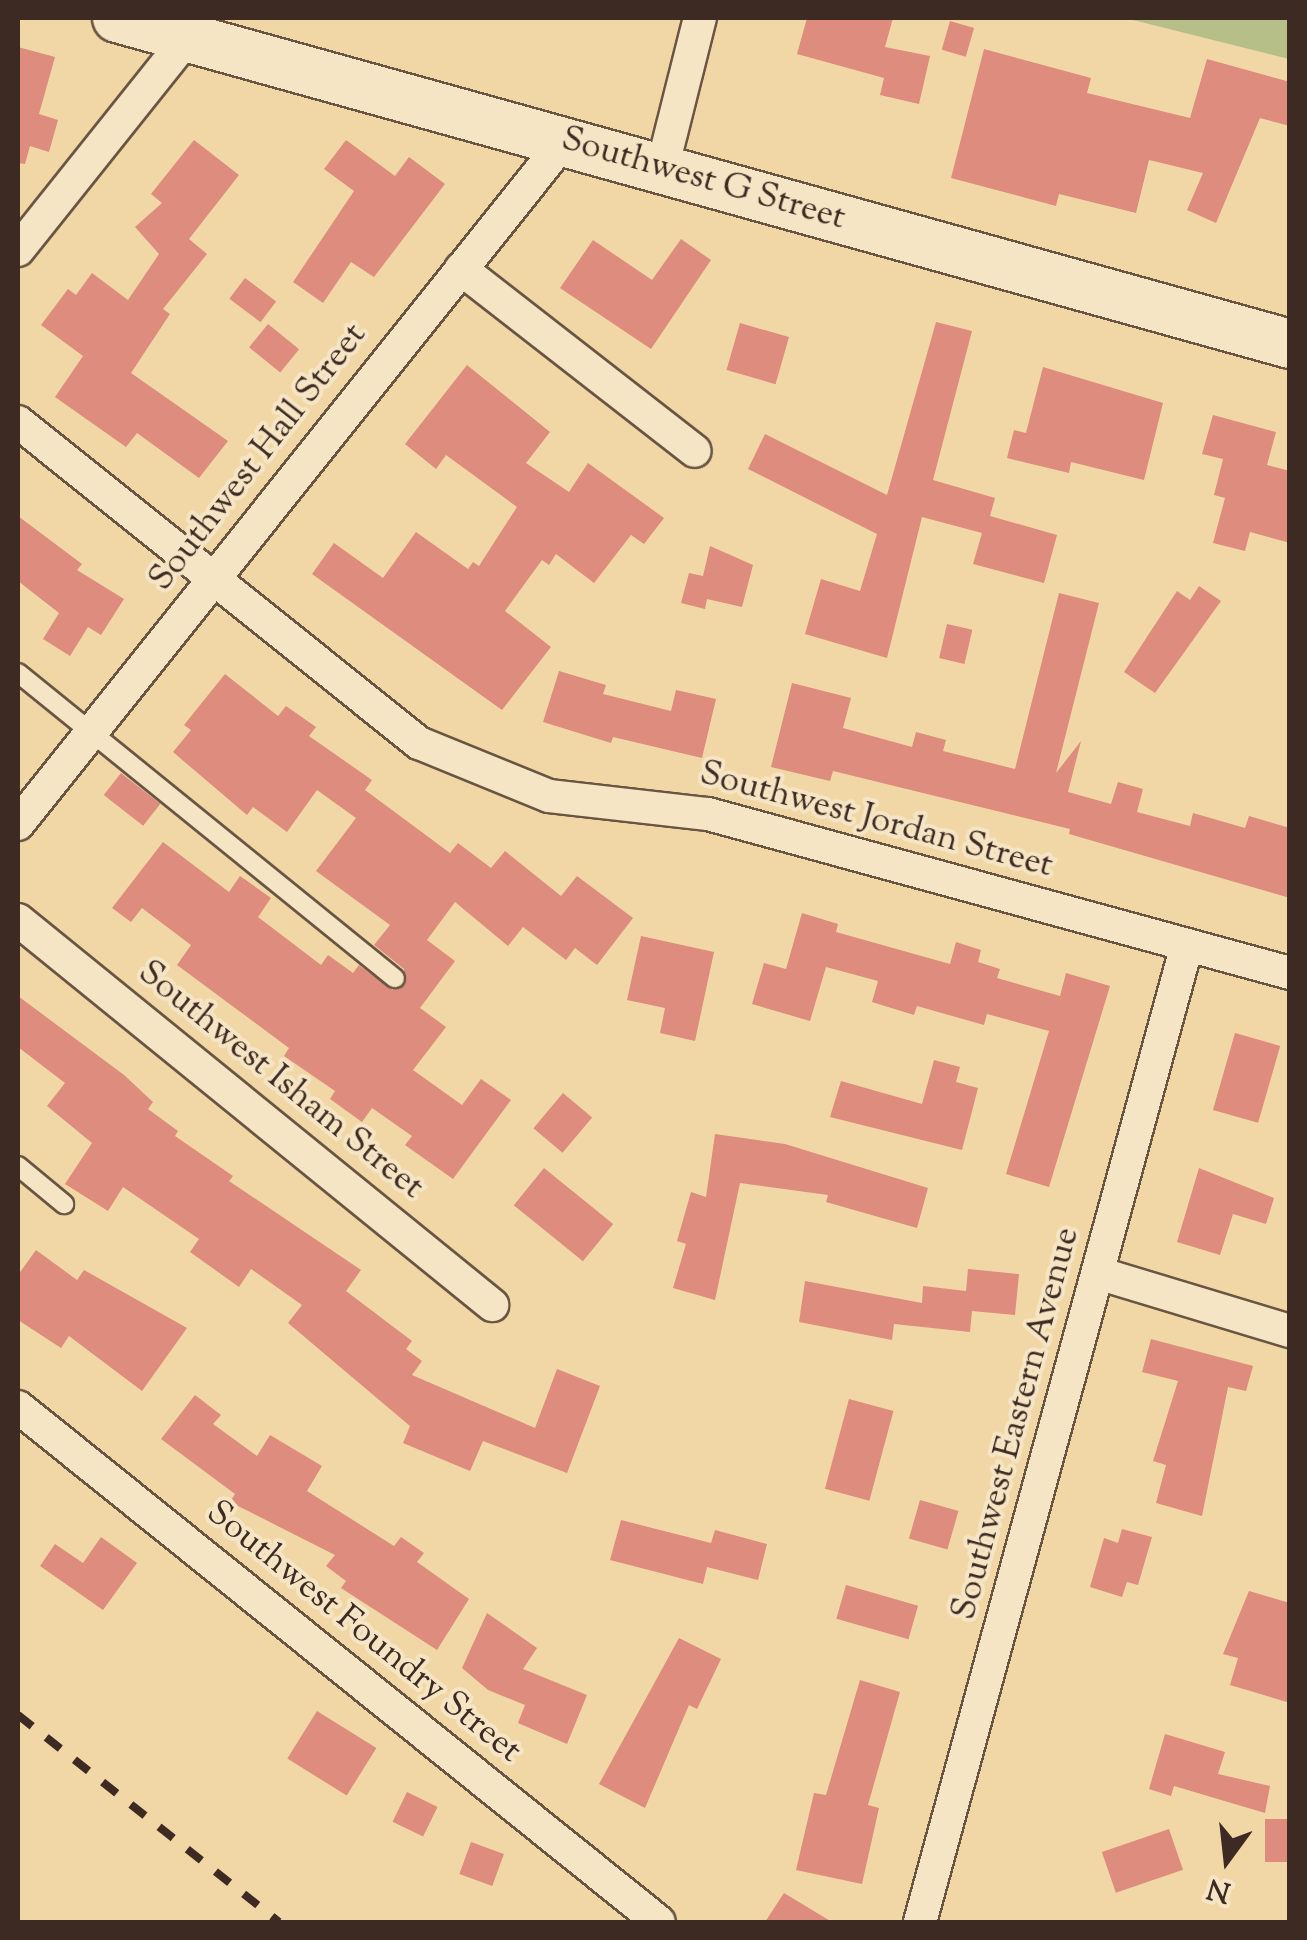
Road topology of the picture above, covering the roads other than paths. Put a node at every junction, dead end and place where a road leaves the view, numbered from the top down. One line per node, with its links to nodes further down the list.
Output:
1 (117, 18): 3 (main road, Southwest G Street)
2 (700, 18): 5 (street)
3 (188, 37): 4 (main road, Southwest G Street); 6 (street)
4 (564, 141): 5 (main road, Southwest G Street); 7 (street, Southwest Hall Street)
5 (662, 169): 8 (main road, Southwest G Street)
6 (18, 250)
7 (461, 269): 10 (street); 11 (street, Southwest Hall Street)
8 (1290, 344)
9 (18, 422): 11 (street, Southwest Jordan Street)
10 (695, 451)
11 (214, 579): 13 (street, Southwest Hall Street); 16 (street, Southwest Jordan Street)
12 (18, 673): 13 (lane)
13 (92, 733): 14 (street, Southwest Hall Street); 18 (lane)
14 (18, 824)
15 (18, 920): 22 (street, Southwest Isham Street)
16 (1187, 945): 17 (street, Southwest Jordan Street); 21 (street, Southwest Eastern Avenue)
17 (1290, 973)
18 (395, 978)
19 (18, 1166): 20 (lane)
20 (64, 1204)
21 (1101, 1274): 23 (street); 26 (street, Southwest Eastern Avenue)
22 (492, 1305)
23 (1290, 1330)
24 (18, 1407): 25 (street, Southwest Foundry Street)
25 (659, 1922)
26 (920, 1922)

